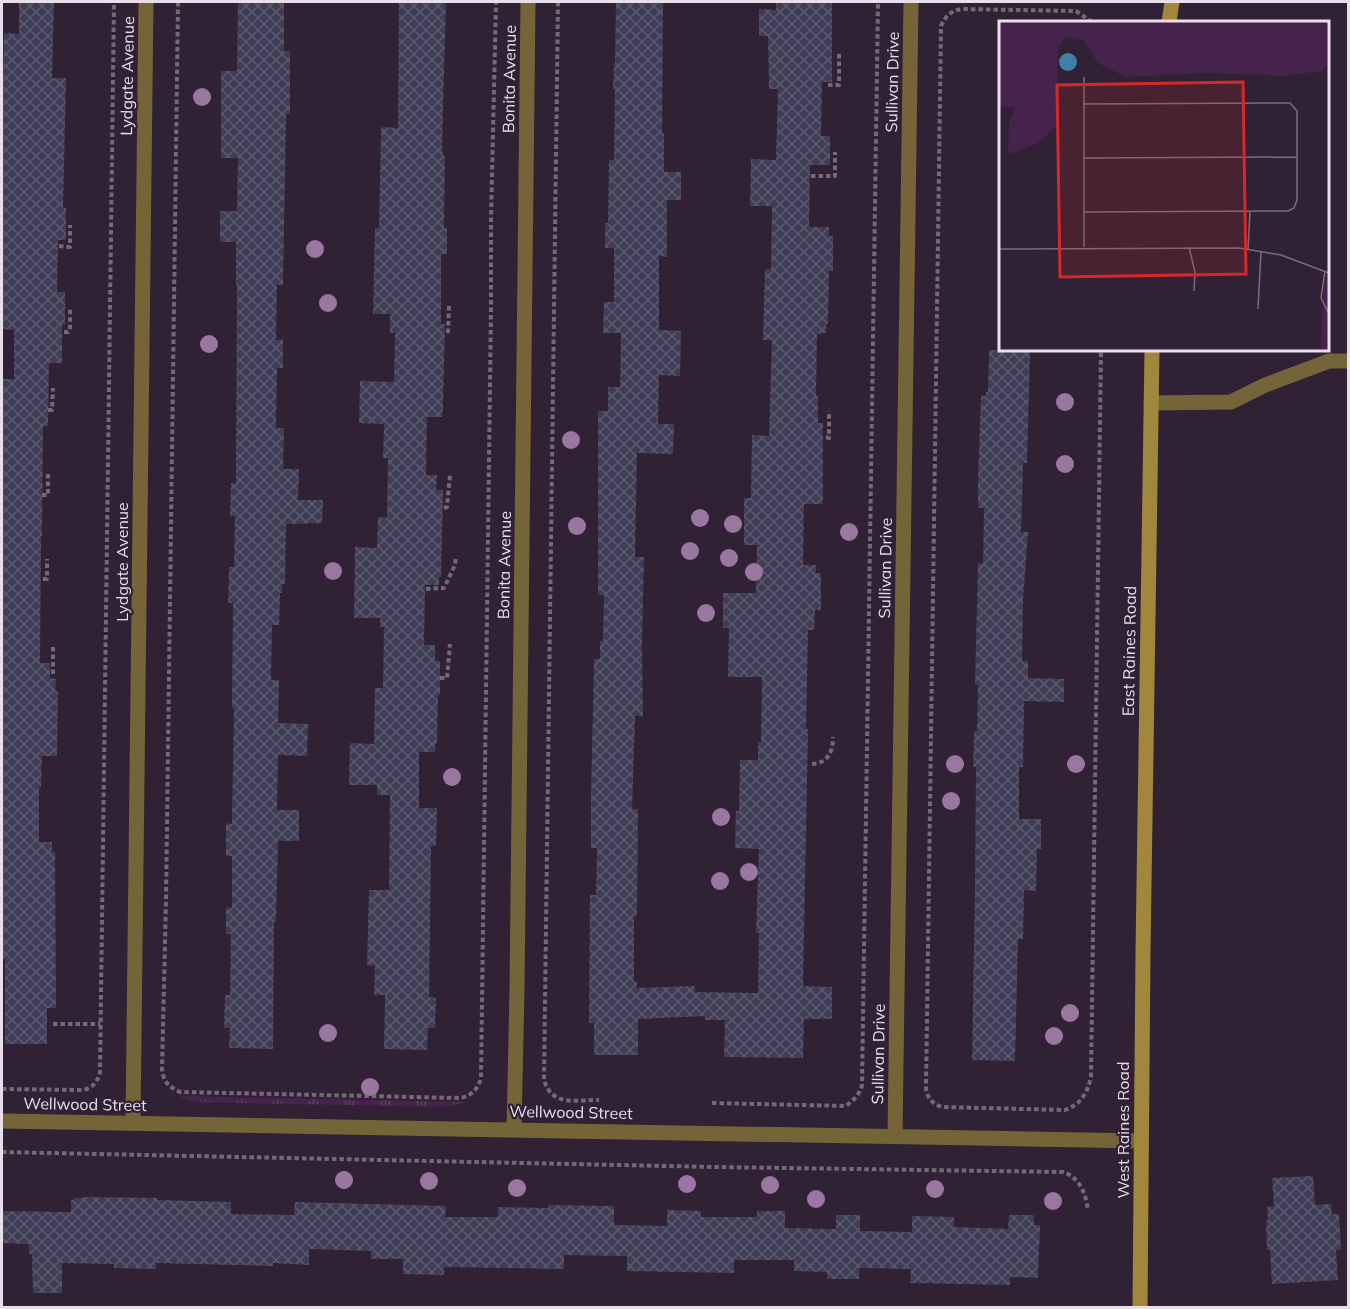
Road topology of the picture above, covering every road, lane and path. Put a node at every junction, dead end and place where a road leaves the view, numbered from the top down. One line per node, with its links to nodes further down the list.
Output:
1 (114, 2): 46 (path)
2 (146, 2): 51 (street, Lydgate Avenue)
3 (178, 2): 4 (path)
4 (496, 2)
5 (528, 2): 52 (street, Bonita Avenue)
6 (558, 2): 48 (path)
7 (878, 2): 49 (path)
8 (911, 2): 53 (street, Sullivan Drive)
9 (1172, 2): 11 (main road)
10 (1091, 21): 22 (path)
11 (1169, 21)
12 (838, 51): 13 (path)
13 (828, 85)
14 (835, 152): 15 (path)
15 (811, 176)
16 (70, 225): 17 (path)
17 (59, 246)
18 (449, 306): 21 (path)
19 (70, 309): 20 (path)
20 (64, 332)
21 (448, 333)
22 (1101, 351)
23 (1152, 351): 26 (main road, East Raines Road)
24 (1348, 361): 26 (street)
25 (53, 388): 27 (path)
26 (1151, 403): 44 (main road, East Raines Road)
27 (48, 410)
28 (829, 411): 29 (path)
29 (826, 437)
30 (48, 474): 32 (path)
31 (450, 475): 33 (path)
32 (42, 495)
33 (444, 508)
34 (456, 557): 37 (path)
35 (47, 559): 36 (path)
36 (43, 579)
37 (426, 589)
38 (450, 644): 41 (path)
39 (53, 647): 40 (path)
40 (53, 676)
41 (440, 678)
42 (833, 737): 43 (path)
43 (812, 764)
44 (1143, 952): 54 (main road, West Raines Road)
45 (53, 1024): 46 (path)
46 (100, 1024): 47 (path)
47 (2, 1089)
48 (598, 1100)
49 (712, 1103)
50 (2, 1120): 51 (street, Wellwood Street)
51 (133, 1122): 52 (street, Wellwood Street)
52 (513, 1129): 53 (street, Wellwood Street)
53 (895, 1136): 54 (street, Wellwood Street)
54 (1141, 1141): 57 (main road, West Raines Road)
55 (2, 1152): 56 (path)
56 (1089, 1211)
57 (1140, 1308)

